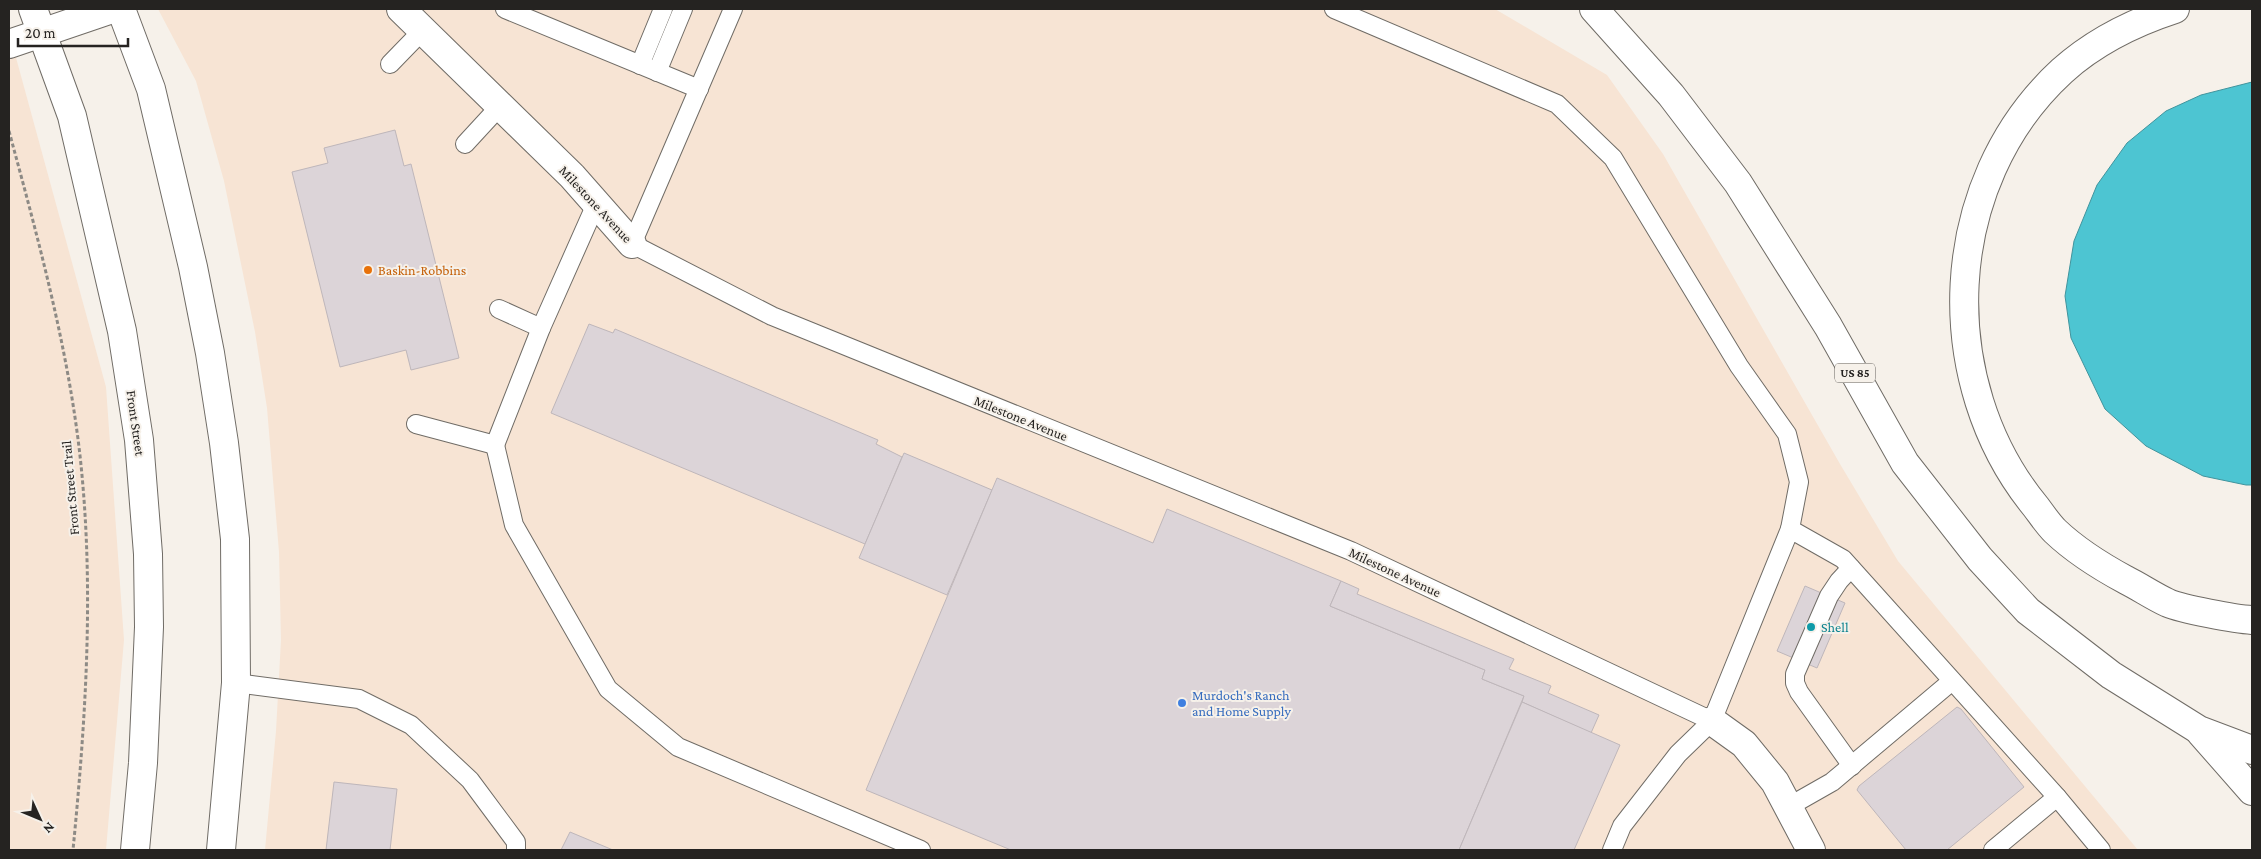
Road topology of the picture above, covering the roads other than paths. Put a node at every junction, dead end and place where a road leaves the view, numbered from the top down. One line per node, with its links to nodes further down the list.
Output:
1 (112, 9): 11 (main road)
2 (121, 9): 30 (main road)
3 (402, 9): 12 (main road, Milestone Avenue)
4 (505, 9): 15 (lane)
5 (663, 9): 15 (lane)
6 (683, 9): 16 (lane)
7 (733, 9): 17 (lane)
8 (1334, 9): 26 (lane)
9 (1594, 9): 32 (main road, US 85)
10 (2175, 9): 28 (main road)
11 (37, 21): 13 (main road); 38 (main road, Front Street)
12 (424, 30): 14 (lane); 18 (main road, Milestone Avenue)
13 (9, 44)
14 (390, 64)
15 (640, 65): 16 (lane)
16 (657, 72): 17 (lane)
17 (699, 89): 21 (lane)
18 (500, 106): 19 (lane); 20 (main road, Milestone Avenue)
19 (465, 144)
20 (596, 204): 21 (main road, Milestone Avenue); 23 (lane)
21 (632, 244): 31 (lane, Milestone Avenue)
22 (499, 309): 23 (lane)
23 (541, 328): 25 (lane)
24 (416, 424): 25 (lane)
25 (495, 445): 41 (lane)
26 (1790, 529): 27 (lane); 31 (lane)
27 (1851, 568): 29 (lane); 34 (lane)
28 (2252, 620)
29 (1952, 681): 34 (lane); 36 (lane)
30 (236, 683): 39 (main road); 40 (lane)
31 (1712, 720): 37 (main road); 42 (lane)
32 (2199, 730): 33 (main road, US 85); 35 (main road)
33 (2252, 750)
34 (1852, 766): 37 (lane)
35 (2252, 790)
36 (2057, 797): 44 (lane); 45 (lane)
37 (1788, 807): 43 (main road)
38 (135, 850)
39 (221, 850)
40 (516, 850)
41 (921, 850)
42 (1612, 850)
43 (1811, 850)
44 (1992, 850)
45 (2101, 850)

